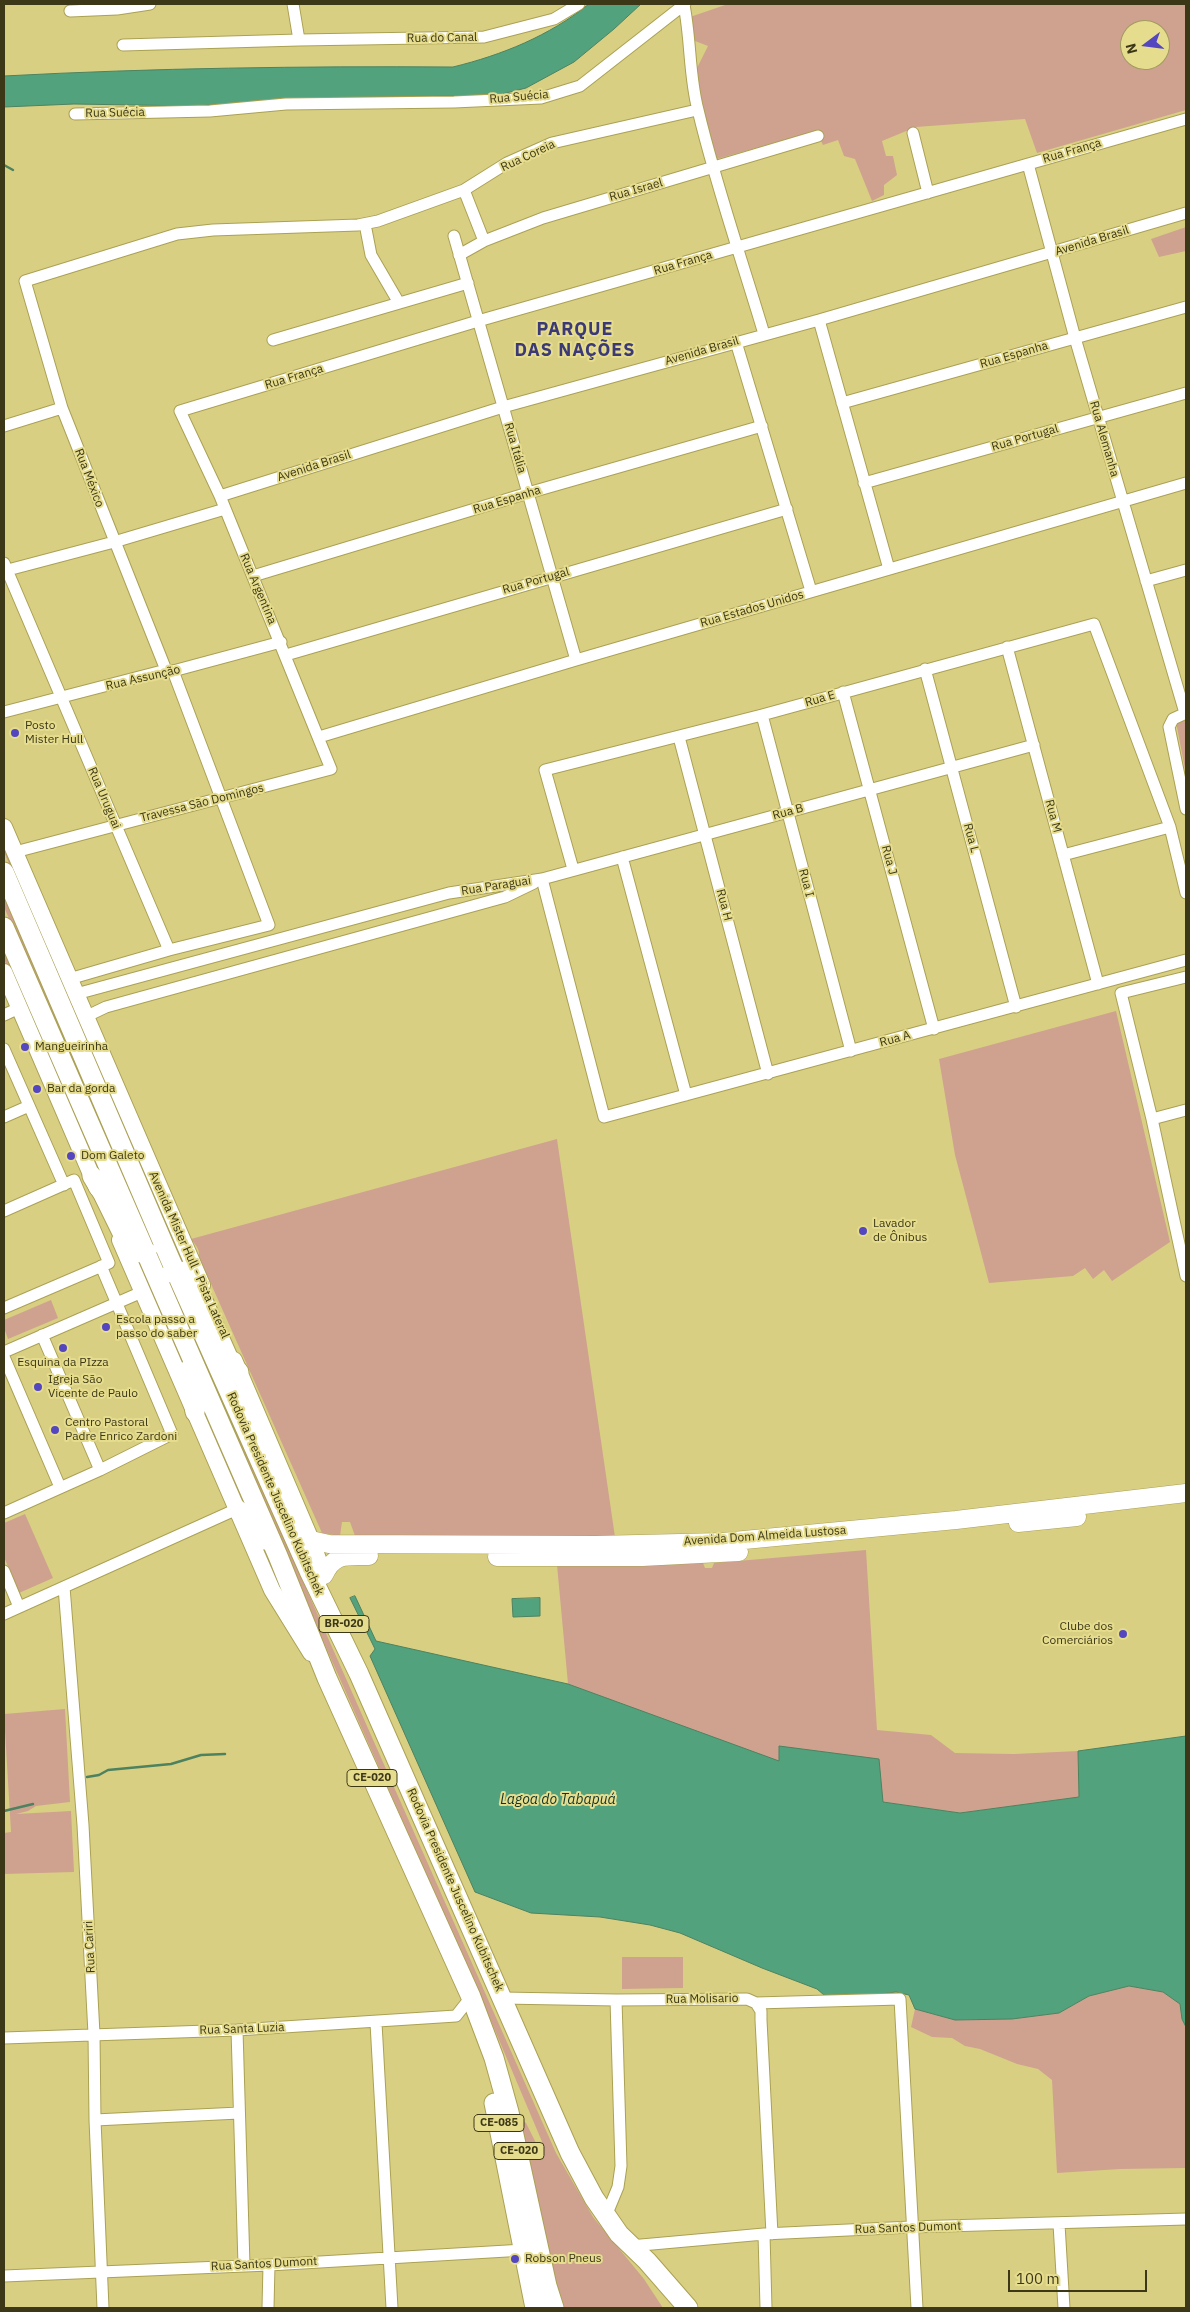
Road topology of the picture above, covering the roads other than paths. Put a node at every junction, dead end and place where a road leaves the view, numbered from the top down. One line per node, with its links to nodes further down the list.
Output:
1 (150, 4): 5 (street)
2 (293, 4): 6 (street)
3 (579, 4): 6 (street, Rua do Canal)
4 (684, 4): 8 (street, Rua Suécia); 9 (street, Rua Suécia)
5 (70, 11)
6 (299, 40): 7 (street, Rua do Canal)
7 (122, 45)
8 (697, 110): 14 (street, Rua Suécia); 15 (street, Rua Coreia)
9 (75, 114)
10 (1186, 119): 13 (street, Rua França)
11 (913, 133): 16 (street)
12 (818, 136): 14 (street, Rua Israel)
13 (1028, 164): 16 (street, Rua França); 22 (street, Rua Alemanha)
14 (714, 167): 20 (street, Rua Israel); 21 (street, Rua Suécia)
15 (464, 190): 18 (street, Rua Coreia); 20 (street)
16 (928, 193): 21 (street, Rua França)
17 (1186, 213): 22 (street, Avenida Brasil)
18 (365, 224): 24 (street, Rua Coreia); 26 (street)
19 (454, 236): 23 (street, Rua Itália)
20 (484, 241): 23 (street, Rua Israel)
21 (738, 248): 29 (street, Rua França); 30 (street, Rua Suécia)
22 (1052, 254): 28 (street, Avenida Brasil); 31 (street, Rua Alemanha)
23 (460, 255): 25 (street, Rua Itália)
24 (25, 281): 37 (street, Rua México)
25 (468, 283): 26 (street); 29 (street, Rua Itália)
26 (399, 304): 32 (street)
27 (1186, 307): 31 (street, Rua Espanha)
28 (820, 320): 30 (street, Avenida Brasil); 35 (street)
29 (478, 321): 36 (street, Rua Itália); 38 (street, Rua França)
30 (764, 334): 33 (street, Avenida Brasil)
31 (1075, 338): 35 (street, Rua Espanha); 39 (street, Rua Alemanha)
32 (273, 340)
33 (736, 342): 36 (street, Avenida Brasil); 41 (street)
34 (1186, 394): 39 (street, Rua Portugal)
35 (842, 403): 42 (street)
36 (503, 407): 44 (street, Rua Itália); 45 (street, Avenida Brasil)
37 (62, 408): 40 (street); 49 (street, Rua México)
38 (180, 411): 45 (street, Rua Argentina)
39 (1098, 418): 42 (street, Rua Portugal); 46 (street, Rua Alemanha)
40 (4, 426)
41 (762, 426): 44 (street, Rua Espanha); 48 (street)
42 (864, 483): 51 (street)
43 (1186, 483): 46 (street, Rua Estados Unidos)
44 (528, 493): 53 (street, Rua Espanha); 54 (street, Rua Itália)
45 (220, 496): 47 (street, Rua Argentina)
46 (1123, 502): 51 (street, Rua Estados Unidos); 55 (street, Rua Alemanha)
47 (225, 509): 49 (street); 53 (street, Rua Argentina)
48 (786, 509): 54 (street, Rua Portugal); 56 (street)
49 (114, 542): 50 (street); 62 (street, Rua México)
50 (5, 568): 64 (street, Rua Uruguai)
51 (889, 569): 56 (street, Rua Estados Unidos)
52 (1186, 570): 55 (street)
53 (252, 576): 57 (street, Rua Argentina)
54 (552, 576): 59 (street, Rua Portugal); 60 (street, Rua Itália)
55 (1146, 582): 66 (street, Rua Alemanha)
56 (811, 591): 60 (street, Rua Estados Unidos)
57 (281, 642): 59 (street, Rua Argentina); 62 (street, Rua Assunção)
58 (1007, 648): 61 (street, Rua E); 70 (street, Rua M); 80 (street, Rua E)
59 (286, 654): 68 (street, Rua Argentina)
60 (576, 660): 68 (street, Rua Estados Unidos)
61 (925, 670): 63 (street, Rua E); 71 (street, Rua L)
62 (170, 671): 64 (street, Rua Assunção); 75 (street, Rua México)
63 (843, 692): 67 (street, Rua E); 74 (street, Rua J)
64 (61, 698): 65 (street, Rua Assunção); 78 (street, Rua Uruguai)
65 (4, 712)
66 (1185, 713): 73 (street)
67 (762, 715): 69 (street, Rua E); 77 (street, Rua I)
68 (319, 737): 72 (street, Rua Argentina)
69 (680, 737): 81 (street, Rua H); 85 (street, Rua E)
70 (1034, 745): 71 (street, Rua B); 83 (street, Rua M)
71 (951, 767): 74 (street, Rua B); 96 (street, Rua L)
72 (330, 769): 75 (street, Travessa São Domingos)
73 (1183, 782): 76 (street)
74 (869, 789): 77 (street, Rua B); 100 (street, Rua J)
75 (222, 798): 78 (street, Travessa São Domingos); 90 (street, Rua México)
76 (1186, 808)
77 (788, 812): 81 (street, Rua B); 102 (street, Rua I)
78 (115, 825): 82 (street, Travessa São Domingos); 90 (street, Rua Uruguai)
79 (4, 827): 82 (main road, Avenida Mister Hull - Pista Lateral / BR-020)
80 (1170, 827): 83 (street); 88 (street)
81 (705, 834): 84 (street, Rua B); 103 (street, Rua H)
82 (15, 852): 95 (main road, Avenida Mister Hull - Pista Lateral / BR-020)
83 (1063, 855): 94 (street, Rua M)
84 (622, 857): 85 (street, Rua B); 104 (street)
85 (573, 870): 87 (street, Rua B)
86 (4, 872): 113 (highway, Rodovia Presidente Juscelino Kubitschek / CE-020)
87 (542, 879): 95 (street, Rua Paraguai); 99 (street, Rua Paraguai); 104 (street, Rua A)
88 (1186, 893)
89 (4, 927): 114 (highway, Rodovia Presidente Juscelino Kubitschek / CE-020)
90 (169, 950): 95 (street)
91 (1186, 960): 94 (street, Rua A)
92 (4, 972): 97 (main road)
93 (1186, 977): 108 (street)
94 (1098, 984): 96 (street, Rua A)
95 (72, 986): 99 (main road, Avenida Mister Hull - Pista Lateral / BR-020)
96 (1016, 1007): 100 (street, Rua A)
97 (19, 1008): 98 (street); 109 (main road)
98 (4, 1016)
99 (85, 1016): 125 (main road, Avenida Mister Hull - Pista Lateral / BR-020)
100 (934, 1029): 102 (street, Rua A)
101 (4, 1049): 105 (street)
102 (851, 1051): 103 (street, Rua A)
103 (768, 1074): 104 (street, Rua A)
104 (686, 1095)
105 (29, 1106): 107 (street); 110 (street)
106 (1186, 1110): 108 (street)
107 (4, 1117)
108 (1152, 1119): 112 (street)
109 (92, 1176): 114 (highway); 118 (main road)
110 (64, 1185): 111 (street); 115 (street)
111 (4, 1211)
112 (1181, 1225): 117 (street)
113 (164, 1245): 114 (highway); 116 (highway, Rodovia Presidente Juscelino Kubitschek / CE-020)
114 (145, 1253): 118 (highway, Rodovia Presidente Juscelino Kubitschek / CE-020)
115 (101, 1266): 119 (street); 120 (street)
116 (176, 1270): 118 (highway); 125 (highway); 142 (highway, Rodovia Presidente Juscelino Kubitschek / CE-020)
117 (1186, 1276)
118 (149, 1285): 119 (street); 122 (highway, Rodovia Presidente Juscelino Kubitschek / CE-020); 126 (main road)
119 (117, 1302): 121 (street); 127 (street)
120 (4, 1308)
121 (42, 1335): 123 (street); 127 (street)
122 (184, 1344): 126 (highway); 136 (highway, Rodovia Presidente Juscelino Kubitschek / CE-020)
123 (4, 1352)
124 (4, 1357): 128 (street)
125 (239, 1372): 134 (main road, Avenida Mister Hull - Pista Lateral / BR-020)
126 (195, 1412): 131 (main road)
127 (100, 1470): 128 (street)
128 (60, 1488): 132 (street)
129 (1186, 1493): 133 (main road, Avenida Dom Almeida Lustosa)
130 (1186, 1504): 133 (main road, Avenida Dom Almeida Lustosa)
131 (237, 1509): 136 (highway); 139 (street); 143 (main road)
132 (4, 1513)
133 (957, 1526): 135 (main road, Avenida Dom Almeida Lustosa)
134 (311, 1540): 135 (main road, Avenida Dom Almeida Lustosa); 138 (main road, Avenida Mister Hull - Pista Lateral / BR-020)
135 (350, 1550): 138 (main road, Avenida Dom Almeida Lustosa)
136 (278, 1556): 143 (highway, Rodovia Presidente Juscelino Kubitschek / CE-020)
137 (4, 1571): 140 (street)
138 (324, 1575): 142 (highway, BR-020)
139 (64, 1587): 140 (street); 150 (street, Rua Cariri)
140 (19, 1607): 141 (street)
141 (4, 1614)
142 (359, 1674): 145 (highway, Rodovia Presidente Juscelino Kubitschek / CE-020)
143 (327, 1678): 144 (highway, Rodovia Presidente Juscelino Kubitschek / CE-020)
144 (471, 1997): 148 (street, Rua Santa Luzia); 160 (highway, CE-085); 170 (highway, Rodovia Presidente Juscelino Kubitschek / CE-020)
145 (502, 1998): 146 (street, Rua Molisario); 154 (highway, Rodovia Presidente Juscelino Kubitschek / CE-020)
146 (616, 2000): 147 (street, Rua Molisario); 154 (street)
147 (756, 2003): 157 (street, Rua Molisario); 158 (street)
148 (376, 2023): 149 (street, Rua Santa Luzia); 161 (street)
149 (237, 2030): 150 (street, Rua Santa Luzia); 152 (street)
150 (94, 2034): 151 (street, Rua Santa Luzia); 153 (street, Rua Cariri)
151 (4, 2038)
152 (239, 2113): 153 (street); 162 (street)
153 (95, 2120): 164 (street, Rua Cariri)
154 (606, 2216): 159 (highway, Rodovia Presidente Juscelino Kubitschek / CE-020)
155 (1186, 2219): 156 (street, Rua Santos Dumont)
156 (1059, 2224): 157 (street, Rua Santos Dumont); 175 (street)
157 (912, 2227): 158 (street, Rua Santos Dumont); 174 (street)
158 (768, 2234): 159 (street, Rua Santos Dumont); 173 (street)
159 (632, 2249): 171 (highway); 172 (highway, Rodovia Presidente Juscelino Kubitschek / CE-020)
160 (524, 2250): 161 (street, Rua Santos Dumont); 169 (highway, CE-085)
161 (389, 2257): 163 (street, Rua Santos Dumont); 168 (street)
162 (244, 2265): 163 (street, Rua Santos Dumont); 164 (street, Rua Santos Dumont)
163 (269, 2265): 167 (street)
164 (101, 2271): 165 (street, Rua Santos Dumont); 166 (street, Rua Cariri)
165 (4, 2276)
166 (103, 2308)
167 (268, 2308)
168 (392, 2308)
169 (535, 2308)
170 (554, 2308)
171 (670, 2308)
172 (688, 2308)
173 (766, 2308)
174 (917, 2308)
175 (1064, 2308)

